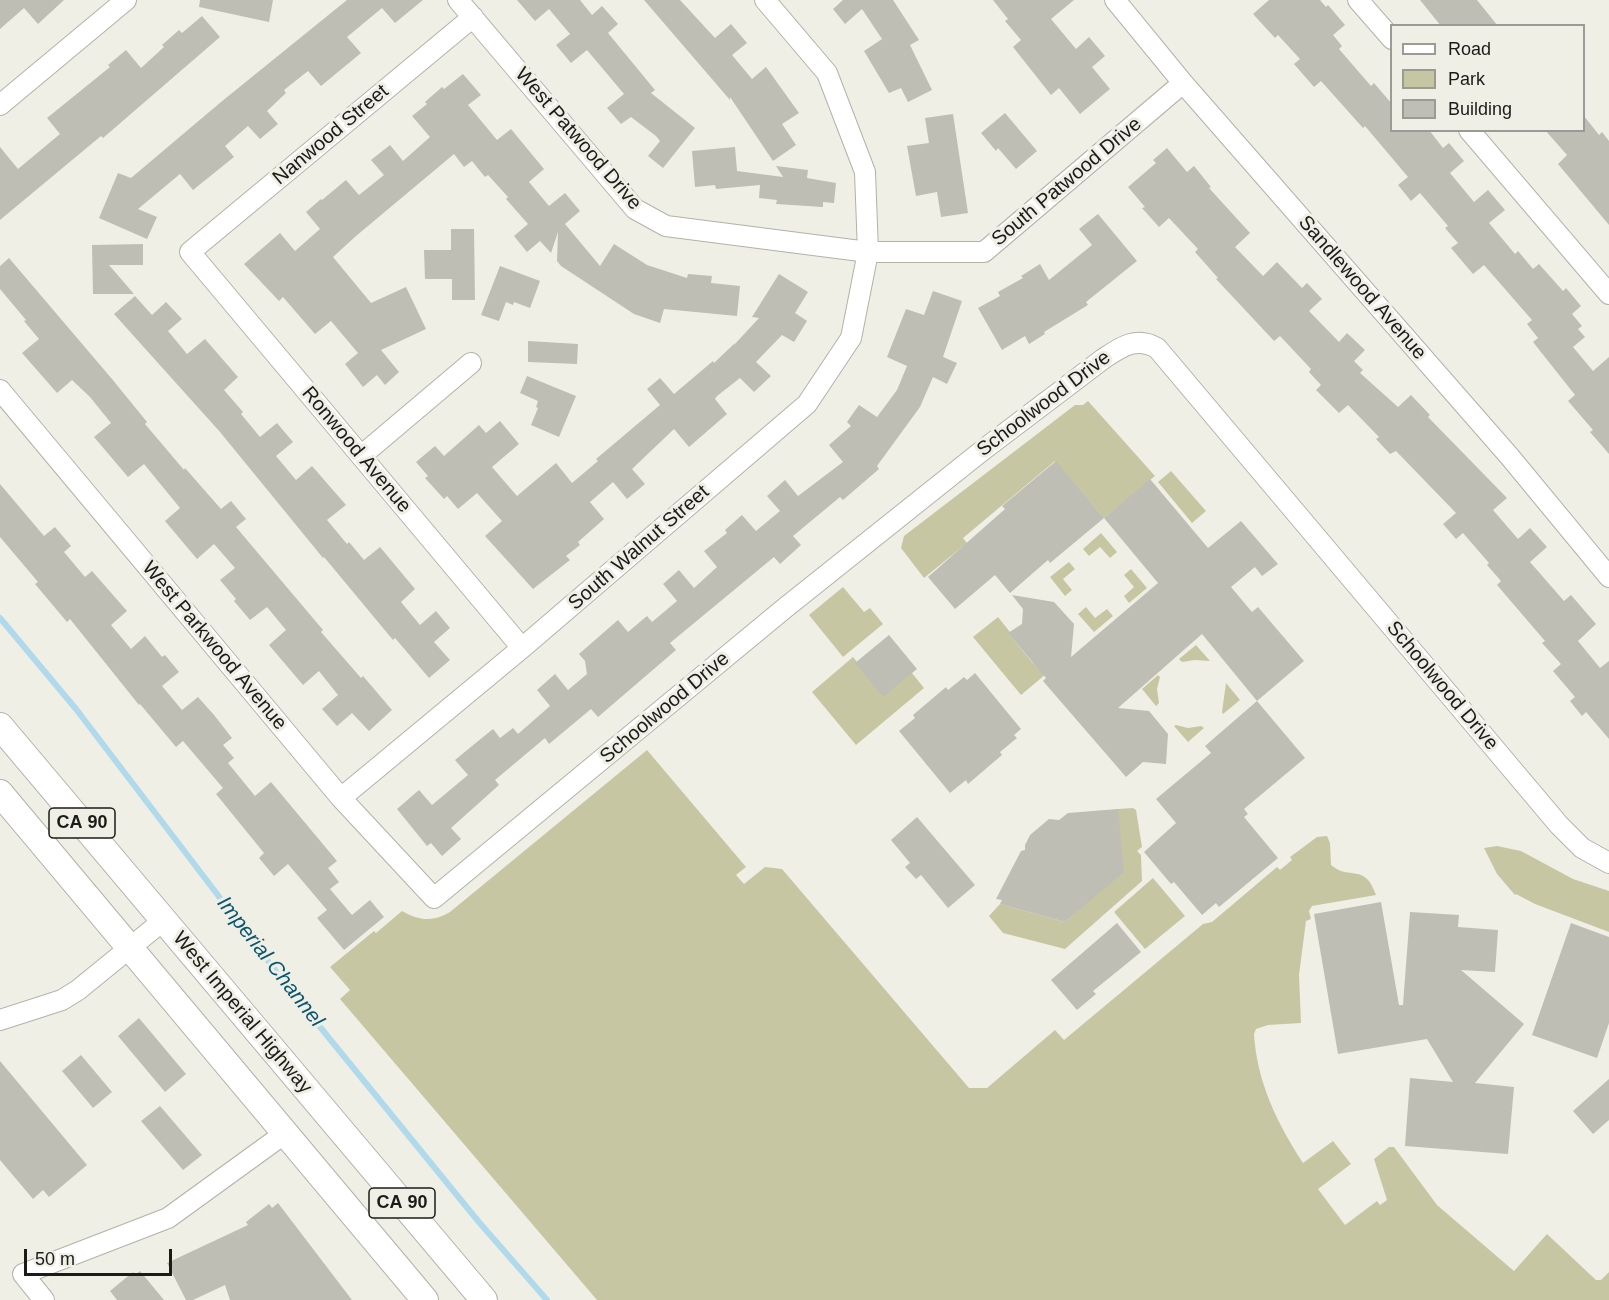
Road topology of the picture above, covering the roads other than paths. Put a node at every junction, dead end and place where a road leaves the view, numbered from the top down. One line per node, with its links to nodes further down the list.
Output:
1 (126, 0): 9 (street)
2 (458, 0): 6 (street, West Patwood Drive)
3 (765, 0): 12 (street, South Walnut Street)
4 (1114, 0): 8 (street, Sandlewood Avenue)
5 (1358, 0): 7 (street)
6 (473, 17): 11 (street, Nanwood Street); 12 (street, West Patwood Drive)
7 (1390, 37)
8 (1183, 83): 12 (street, South Patwood Drive); 17 (street, Sandlewood Avenue)
9 (0, 105)
10 (1471, 132): 13 (street)
11 (190, 252): 16 (street, Ronwood Avenue)
12 (868, 252): 18 (street, South Walnut Street)
13 (1609, 294)
14 (471, 363): 16 (street)
15 (0, 390): 21 (street, West Parkwood Avenue)
16 (361, 456): 18 (street, Ronwood Avenue)
17 (1609, 577)
18 (522, 648): 21 (street, South Walnut Street)
19 (0, 726): 24 (main road, West Imperial Highway / CA 90)
20 (0, 793): 25 (main road, CA 90)
21 (341, 798): 23 (street, West Parkwood Avenue)
22 (1609, 863): 23 (street, Schoolwood Drive)
23 (434, 898)
24 (164, 921): 25 (street); 30 (main road, West Imperial Highway / CA 90)
25 (130, 948): 26 (street); 27 (main road, CA 90)
26 (0, 1020)
27 (284, 1134): 28 (street); 29 (main road, CA 90)
28 (44, 1300)
29 (424, 1300)
30 (484, 1300)

